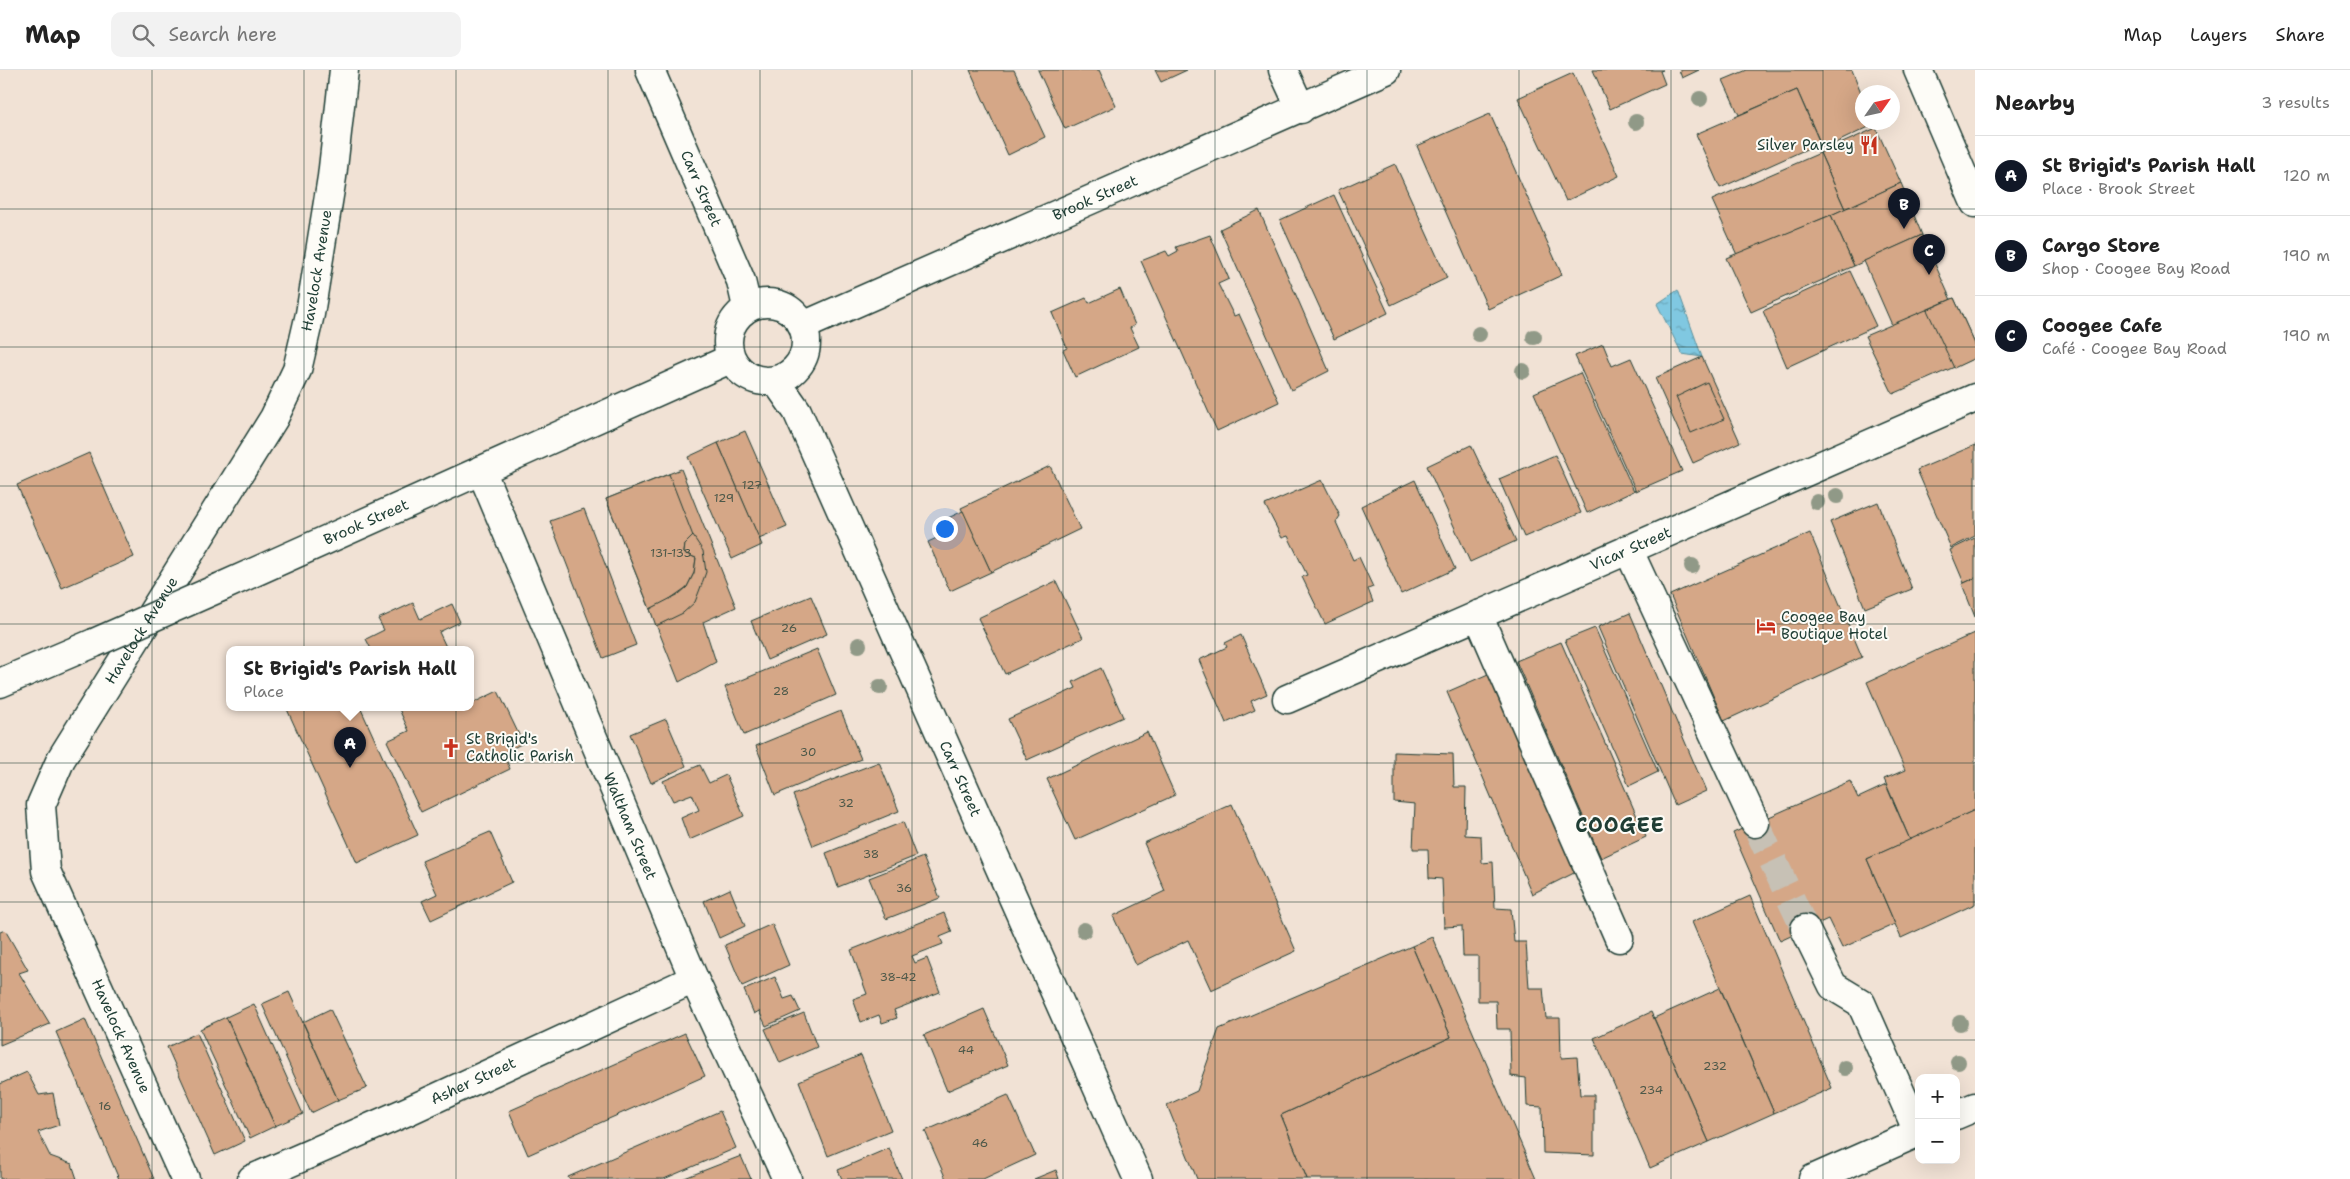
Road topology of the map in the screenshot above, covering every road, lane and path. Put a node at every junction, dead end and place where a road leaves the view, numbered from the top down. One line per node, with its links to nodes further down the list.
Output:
1 (344, 70): 26 (street, Havelock Avenue)
2 (650, 70): 8 (street, Carr Street)
3 (1283, 70): 6 (street)
4 (1386, 70): 6 (street, Brook Street)
5 (1918, 70): 7 (street)
6 (1300, 109): 9 (street, Brook Street)
7 (1975, 203)
8 (747, 307): 9 (street); 10 (street)
9 (803, 326): 11 (street)
10 (730, 359): 11 (street); 13 (street, Brook Street)
11 (776, 381): 29 (street, Carr Street)
12 (1975, 398): 14 (street, Vicar Street)
13 (481, 470): 16 (street, Brook Street, bridge); 21 (street, Waltham Street)
14 (1628, 549): 15 (street, Vicar Street); 18 (street)
15 (1478, 615): 17 (street, Vicar Street); 20 (street)
16 (0, 683)
17 (1287, 698)
18 (1755, 823)
19 (1805, 929): 24 (street)
20 (1619, 938)
21 (694, 979): 27 (street, Asher Street); 28 (street, Waltham Street)
22 (1975, 1107): 23 (street)
23 (1960, 1113)
24 (1915, 1125)
25 (1915, 1133): 30 (street)
26 (185, 1179)
27 (252, 1179)
28 (787, 1179)
29 (1138, 1179)
30 (1813, 1179)

